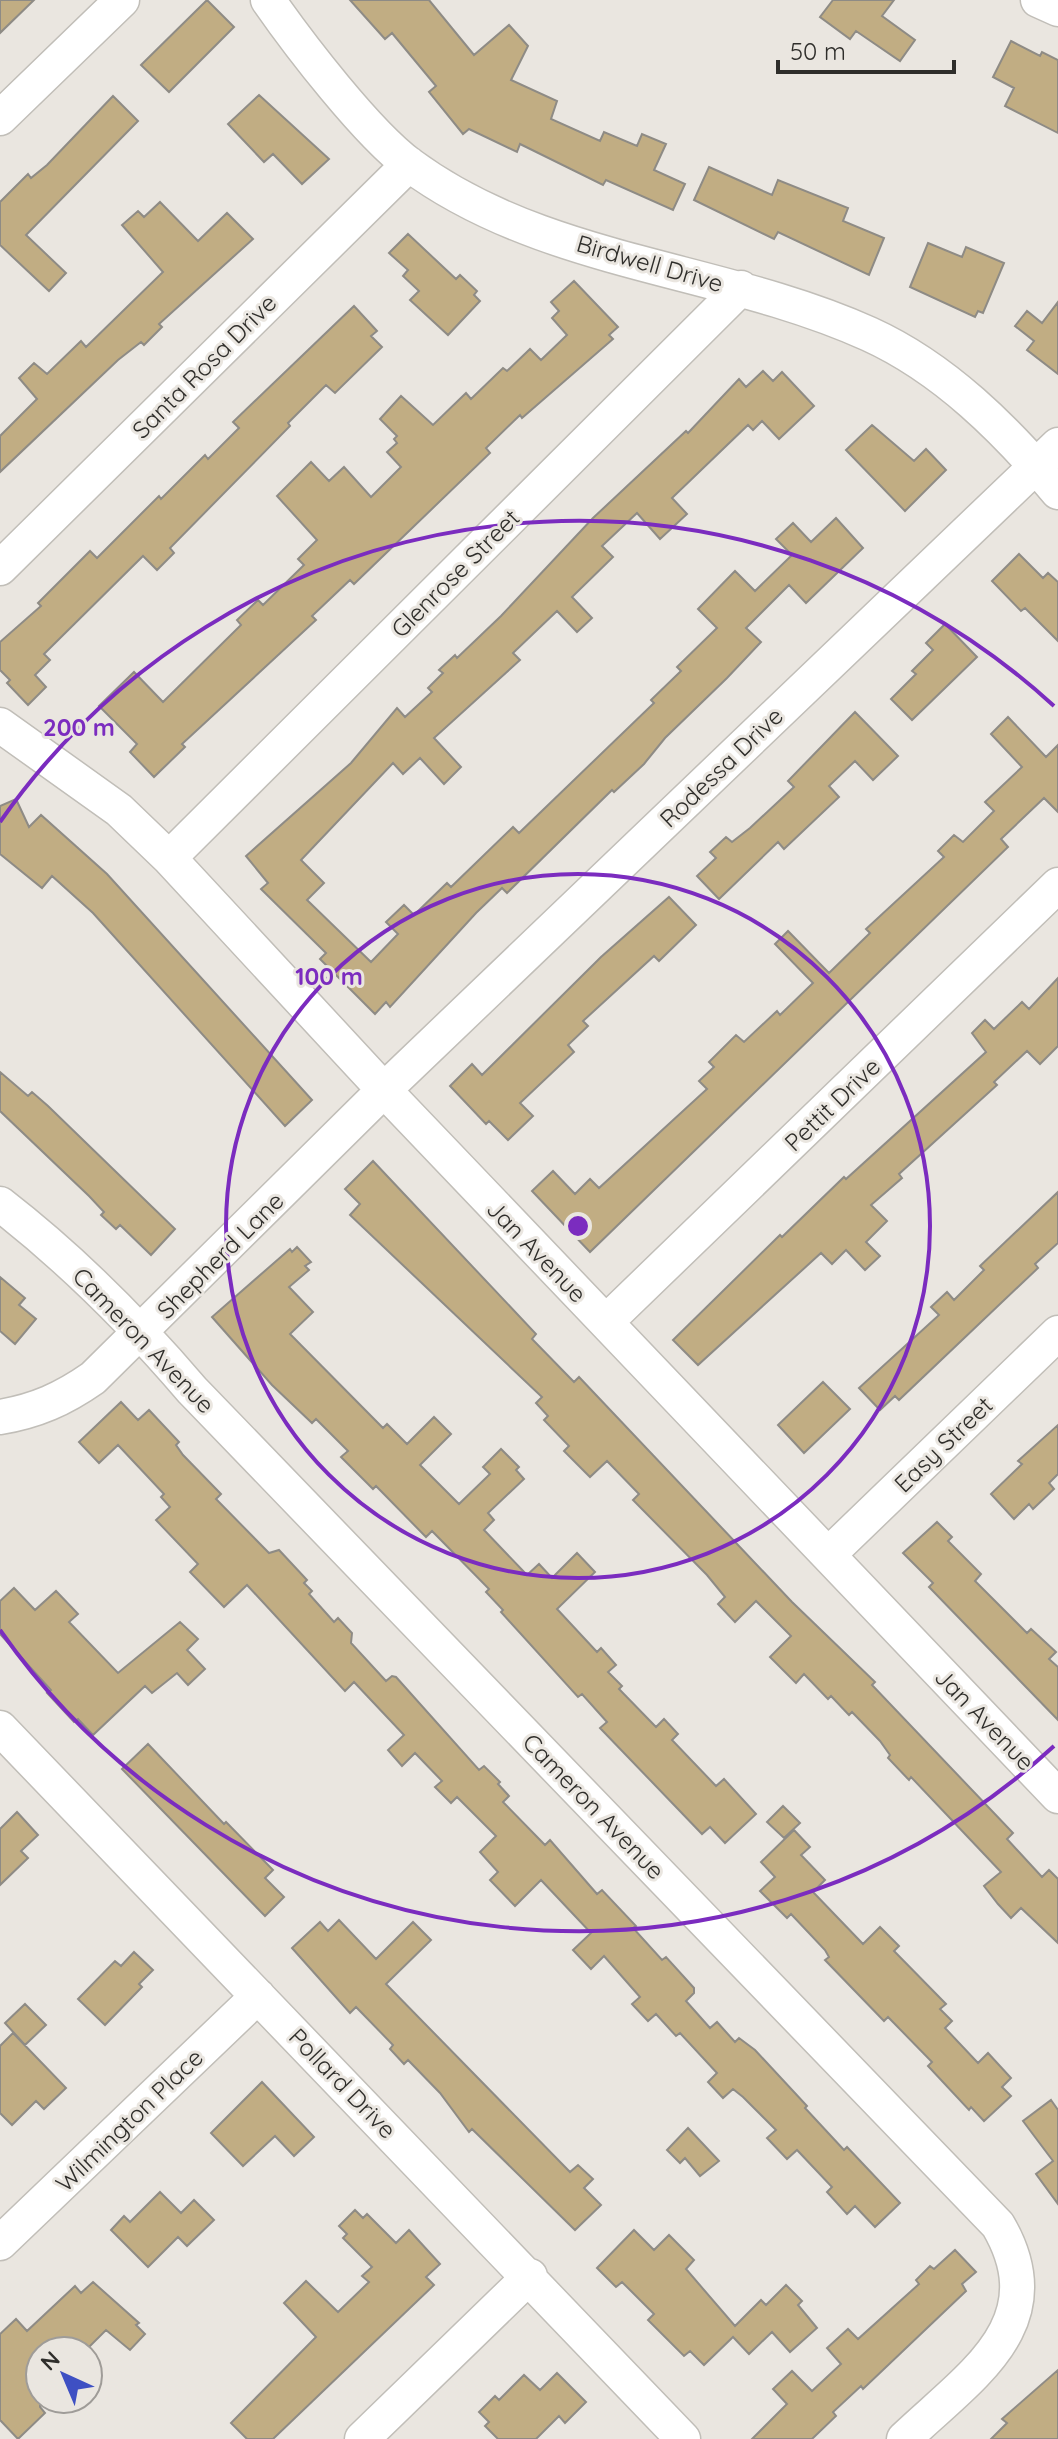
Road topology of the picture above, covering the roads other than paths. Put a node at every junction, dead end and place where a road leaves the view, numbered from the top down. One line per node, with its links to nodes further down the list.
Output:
1 (122, 0): 5 (street)
2 (268, 0): 6 (street, Birdwell Drive)
3 (1038, 0): 4 (street)
4 (1058, 9)
5 (0, 118)
6 (409, 164): 7 (street, Birdwell Drive); 10 (street, Santa Rosa Drive)
7 (741, 288): 8 (street, Birdwell Drive); 12 (street, Glenrose Street)
8 (1047, 455): 9 (street, Birdwell Drive); 14 (street, Rodessa Drive)
9 (1058, 492)
10 (0, 568)
11 (0, 725): 12 (street, Jan Avenue)
12 (169, 858): 14 (street, Jan Avenue)
13 (1058, 885): 16 (street, Pettit Drive)
14 (384, 1090): 16 (street, Jan Avenue); 17 (street, Shepherd Lane)
15 (0, 1204): 17 (street, Cameron Avenue)
16 (606, 1322): 20 (street, Jan Avenue)
17 (143, 1333): 19 (street, Shepherd Lane); 28 (street, Cameron Avenue)
18 (1058, 1333): 20 (street, Easy Street)
19 (0, 1417)
20 (828, 1555): 22 (street, Jan Avenue)
21 (4, 1740): 23 (street, Pollard Drive)
22 (1058, 1796)
23 (258, 1996): 24 (street, Wilmington Place); 25 (street, Pollard Drive)
24 (0, 2243)
25 (530, 2276): 26 (street); 27 (street, Pollard Drive)
26 (362, 2439)
27 (683, 2439)
28 (904, 2439)

